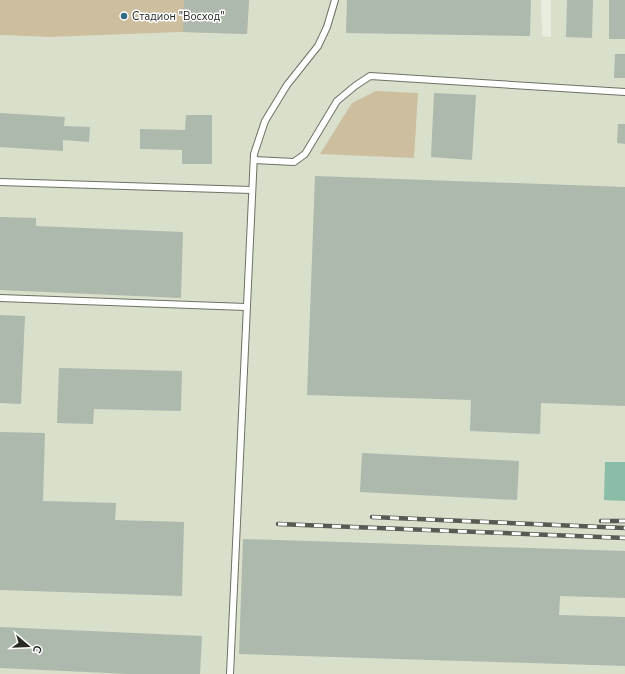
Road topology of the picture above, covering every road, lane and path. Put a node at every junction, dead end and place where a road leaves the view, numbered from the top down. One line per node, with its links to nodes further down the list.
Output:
1 (335, 0): 3 (lane)
2 (625, 92): 3 (lane)
3 (254, 160): 5 (lane)
4 (0, 182): 5 (lane)
5 (252, 190): 7 (lane)
6 (0, 298): 7 (lane)
7 (246, 307): 8 (lane)
8 (230, 674)

